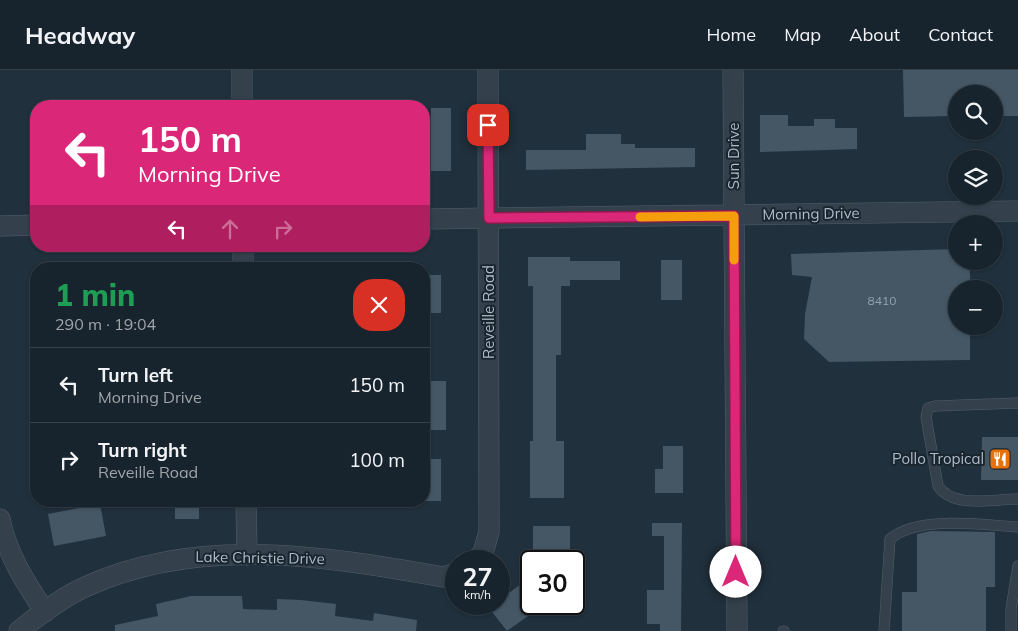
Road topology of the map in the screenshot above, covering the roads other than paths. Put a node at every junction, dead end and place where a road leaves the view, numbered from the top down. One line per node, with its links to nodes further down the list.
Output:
1 (242, 70): 4 (street)
2 (488, 70): 7 (street, Reveille Road)
3 (733, 70): 6 (street, Sun Drive)
4 (242, 100)
5 (1018, 210): 6 (street, Morning Drive)
6 (734, 216): 7 (street, Morning Drive); 22 (street, Sun Drive)
7 (489, 218): 8 (street, Morning Drive); 16 (street, Reveille Road)
8 (430, 219)
9 (30, 225): 10 (street)
10 (0, 226)
11 (1018, 403): 12 (lane)
12 (1018, 499)
13 (246, 507): 17 (street)
14 (0, 519): 20 (street)
15 (1018, 527): 23 (lane)
16 (482, 550)
17 (246, 555): 19 (street, Lake Christie Drive); 20 (street, Lake Christie Drive)
18 (1018, 566): 24 (lane)
19 (445, 576)
20 (44, 612): 21 (street, Lake Christie Drive)
21 (19, 631)
22 (736, 631)
23 (884, 631)
24 (1011, 631)

